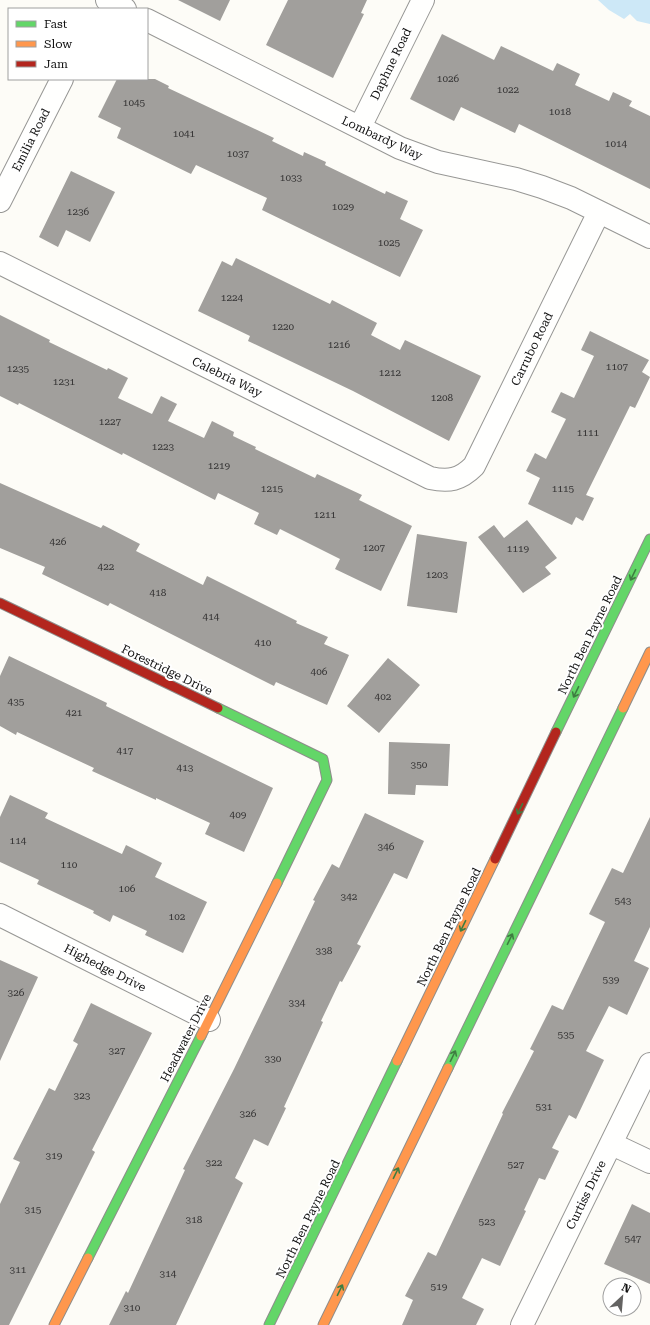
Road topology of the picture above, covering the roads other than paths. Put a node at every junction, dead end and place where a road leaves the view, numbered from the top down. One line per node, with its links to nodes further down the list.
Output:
1 (107, 0): 3 (street)
2 (423, 0): 6 (street, Daphne Road)
3 (123, 8)
4 (148, 21): 6 (street, Lombardy Way)
5 (61, 80): 7 (street, Emilia Road)
6 (360, 128): 8 (street, Lombardy Way)
7 (0, 201)
8 (599, 212): 9 (street, Lombardy Way); 11 (street, Carrubo Road)
9 (650, 237)
10 (0, 263): 11 (street, Calebria Way)
11 (457, 479)
12 (650, 540): 22 (street, North Ben Payne Road, one-way to 22)
13 (0, 603): 15 (street, Forestridge Drive)
14 (650, 652): 23 (street, one-way to 14)
15 (323, 758): 17 (street, Headwater Drive)
16 (0, 916): 17 (street, Highedge Drive)
17 (209, 1020): 21 (street, Headwater Drive)
18 (650, 1064): 19 (street, Curtiss Drive)
19 (612, 1144): 20 (street); 24 (street, Curtiss Drive)
20 (650, 1162)
21 (54, 1325)
22 (269, 1325)
23 (323, 1325)
24 (522, 1325)

